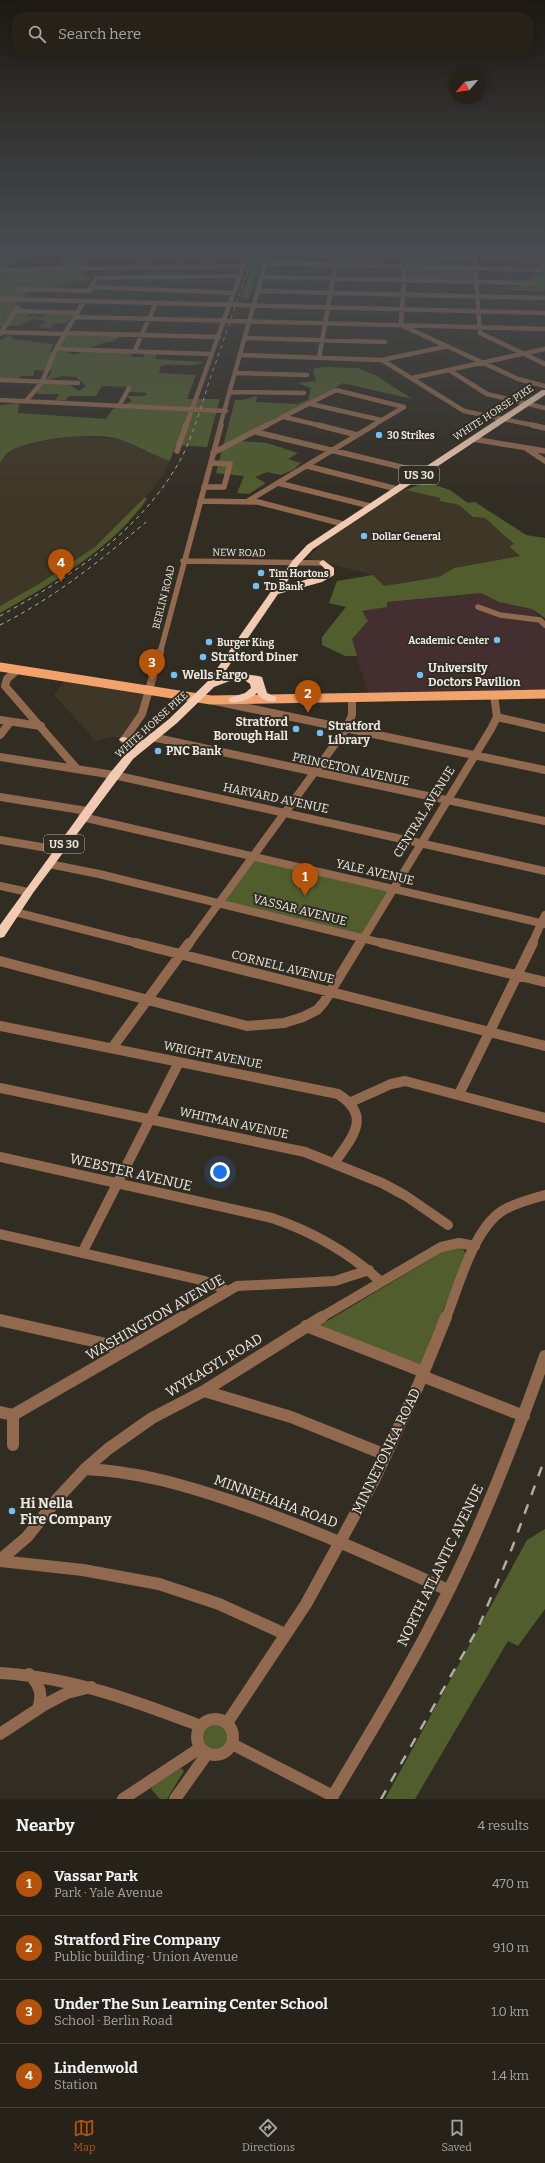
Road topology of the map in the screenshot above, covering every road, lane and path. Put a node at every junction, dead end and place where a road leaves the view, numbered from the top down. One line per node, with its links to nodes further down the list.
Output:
1 (62, 334): 2 (street)
2 (65, 334): 8 (street); 14 (street)
3 (220, 334): 9 (street)
4 (245, 334): 10 (street, BERLIN ROAD)
5 (324, 334): 11 (street)
6 (421, 334): 13 (street)
7 (481, 334): 18 (street)
8 (140, 335): 9 (street); 16 (street)
9 (219, 337): 17 (street)
10 (244, 338): 11 (street); 19 (street, BERLIN ROAD)
11 (323, 340): 12 (street); 20 (street)
12 (385, 342)
13 (448, 346): 21 (street); 22 (street)
14 (56, 349): 16 (street); 29 (street)
15 (545, 349): 18 (street)
16 (134, 352): 17 (street)
17 (212, 354): 42 (street)
18 (522, 354): 22 (street); 23 (street)
19 (240, 355): 20 (street); 25 (street, BERLIN ROAD)
20 (319, 358): 21 (street)
21 (382, 360): 27 (street)
22 (483, 362): 24 (street); 31 (street)
23 (545, 364)
24 (449, 370): 27 (street); 39 (street)
25 (236, 373): 26 (street); 33 (street, BERLIN ROAD)
26 (307, 375)
27 (412, 378): 46 (street)
28 (0, 380): 29 (street)
29 (42, 382): 30 (street); 37 (street)
30 (78, 383)
31 (545, 386)
32 (129, 388): 40 (street)
33 (231, 392): 35 (street); 43 (street, BERLIN ROAD)
34 (545, 392): 39 (highway, WHITE HORSE PIKE / US 30)
35 (304, 393)
36 (0, 400): 37 (street)
37 (26, 401): 40 (street)
38 (310, 404): 44 (street); 45 (street); 45 (street)
39 (528, 404): 41 (street); 46 (highway, WHITE HORSE PIKE / US 30)
40 (119, 406): 42 (street)
41 (545, 408)
42 (191, 410): 43 (street); 53 (street)
43 (226, 411): 55 (street, BERLIN ROAD)
44 (284, 418): 48 (street); 49 (street)
45 (382, 420): 49 (street)
46 (502, 420): 47 (street); 50 (highway, WHITE HORSE PIKE / US 30)
47 (545, 428)
48 (256, 432): 52 (street); 55 (street)
49 (357, 435): 52 (street)
50 (473, 439): 51 (street); 59 (highway, WHITE HORSE PIKE / US 30)
51 (524, 448): 54 (street); 56 (street)
52 (332, 450): 58 (street); 59 (street)
53 (177, 451)
54 (545, 451)
55 (213, 454): 57 (street, BERLIN ROAD)
56 (545, 461)
57 (210, 463): 61 (street, BERLIN ROAD); 61 (street)
58 (307, 466): 60 (street); 62 (street)
59 (422, 472): 62 (highway, WHITE HORSE PIKE / US 30)
60 (278, 482): 64 (street); 65 (street)
61 (204, 487): 63 (street, BERLIN ROAD)
62 (397, 489): 65 (highway, WHITE HORSE PIKE / US 30)
63 (200, 501): 64 (street); 67 (street, BERLIN ROAD)
64 (248, 501): 66 (street)
65 (370, 506): 66 (highway, WHITE HORSE PIKE / US 30)
66 (343, 524): 68 (highway, WHITE HORSE PIKE / US 30)
67 (183, 560): 68 (street, NEW ROAD); 78 (street, BERLIN ROAD)
68 (296, 562): 69 (street, NEW ROAD); 70 (highway, WHITE HORSE PIKE / US 30)
69 (323, 563): 70 (highway)
70 (276, 592): 73 (highway, WHITE HORSE PIKE / US 30)
71 (478, 607): 72 (street)
72 (545, 625)
73 (232, 656): 77 (highway, WHITE HORSE PIKE / US 30); 84 (highway)
74 (0, 667): 75 (main road)
75 (17, 670): 76 (street); 78 (main road)
76 (2, 685): 91 (street)
77 (210, 685): 82 (highway, WHITE HORSE PIKE / US 30); 86 (highway)
78 (150, 692): 82 (main road); 95 (street, BERLIN ROAD)
79 (545, 694): 80 (main road)
80 (494, 695): 81 (main road); 88 (street)
81 (352, 698): 84 (main road); 93 (street)
82 (197, 699): 85 (main road); 96 (highway, WHITE HORSE PIKE / US 30)
83 (254, 699): 84 (main road); 86 (main road); 87 (street)
84 (272, 699)
85 (211, 700): 86 (main road); 87 (street)
86 (233, 700)
87 (245, 709): 93 (street)
88 (497, 717): 92 (street); 97 (street, CENTRAL AVENUE)
89 (0, 720): 90 (street)
90 (10, 722): 91 (street); 94 (street)
91 (41, 726): 100 (street)
92 (545, 728)
93 (346, 730): 97 (street); 102 (street)
94 (0, 735)
95 (124, 740): 96 (highway); 98 (highway)
96 (149, 740): 98 (highway, WHITE HORSE PIKE / US 30); 102 (street, PRINCETON AVENUE)
97 (475, 755): 101 (street); 105 (street, CENTRAL AVENUE)
98 (131, 756): 103 (highway, WHITE HORSE PIKE / US 30)
99 (0, 757): 100 (street, HARVARD AVENUE)
100 (77, 769): 103 (street, HARVARD AVENUE)
101 (545, 770)
102 (314, 772): 105 (street, PRINCETON AVENUE); 106 (street)
103 (114, 775): 106 (street, HARVARD AVENUE); 107 (highway, WHITE HORSE PIKE / US 30)
104 (0, 797): 107 (street, YALE AVENUE)
105 (447, 800): 108 (street, PRINCETON AVENUE); 110 (street, CENTRAL AVENUE)
106 (283, 812): 110 (street, HARVARD AVENUE); 112 (street)
107 (85, 814): 111 (highway, WHITE HORSE PIKE / US 30); 112 (street, YALE AVENUE)
108 (545, 821)
109 (0, 840): 111 (street)
110 (420, 843): 114 (street, HARVARD AVENUE); 116 (street, CENTRAL AVENUE)
111 (59, 850): 113 (highway, WHITE HORSE PIKE / US 30)
112 (251, 856): 116 (street, YALE AVENUE); 118 (street)
113 (49, 864): 117 (highway, WHITE HORSE PIKE / US 30); 118 (street, VASSAR AVENUE)
114 (545, 871)
115 (0, 886): 117 (street)
116 (392, 889): 120 (street, YALE AVENUE); 122 (street, CENTRAL AVENUE)
117 (28, 892): 119 (highway, WHITE HORSE PIKE / US 30)
118 (218, 902): 122 (street, VASSAR AVENUE); 123 (street)
119 (15, 912): 121 (highway, WHITE HORSE PIKE / US 30); 123 (street, CORNELL AVENUE)
120 (544, 920): 125 (street)
121 (0, 934)
122 (363, 938): 125 (street, VASSAR AVENUE); 127 (street, CENTRAL AVENUE)
123 (181, 954): 127 (street, CORNELL AVENUE); 128 (street)
124 (0, 961): 128 (street)
125 (518, 975): 126 (street, VASSAR AVENUE); 130 (street)
126 (545, 982)
127 (330, 992): 128 (street, CENTRAL AVENUE); 130 (street, CORNELL AVENUE)
128 (148, 1000): 132 (street)
129 (0, 1026): 132 (street, WRIGHT AVENUE)
130 (490, 1032): 131 (street, CORNELL AVENUE); 135 (street)
131 (545, 1046)
132 (112, 1048): 133 (street, WRIGHT AVENUE)
133 (179, 1062): 136 (street, WRIGHT AVENUE); 138 (street)
134 (0, 1088): 138 (street, WHITMAN AVENUE)
135 (459, 1094): 136 (street); 137 (street)
136 (351, 1102): 140 (street)
137 (545, 1118)
138 (150, 1119): 140 (street, WHITMAN AVENUE); 141 (street)
139 (0, 1157): 141 (street, WEBSTER AVENUE)
140 (335, 1162): 143 (street, WHITMAN AVENUE)
141 (117, 1183): 146 (street); 147 (street, WEBSTER AVENUE)
142 (545, 1195): 145 (street, MINNETONKA ROAD)
143 (448, 1225)
144 (0, 1234): 146 (street)
145 (475, 1246): 148 (street, WYKAGYL ROAD); 154 (street, MINNETONKA ROAD)
146 (82, 1252): 149 (street)
147 (369, 1270): 148 (street, WEBSTER AVENUE); 149 (street, WASHINGTON AVENUE)
148 (381, 1282): 151 (street, WYKAGYL ROAD)
149 (228, 1291): 152 (street, WASHINGTON AVENUE)
150 (0, 1320): 152 (street)
151 (306, 1326): 154 (street); 155 (street, WYKAGYL ROAD)
152 (123, 1351): 157 (street, WASHINGTON AVENUE)
153 (545, 1356): 158 (street, NORTH ATLANTIC AVENUE)
154 (423, 1374): 158 (street); 160 (street, MINNETONKA ROAD)
155 (204, 1391): 160 (street); 161 (street, WYKAGYL ROAD)
156 (0, 1412): 157 (street)
157 (13, 1415): 159 (street)
158 (524, 1416): 164 (street, NORTH ATLANTIC AVENUE)
159 (13, 1445)
160 (386, 1455): 162 (street, MINNETONKA ROAD)
161 (85, 1468): 162 (street, MINNEHAHA ROAD); 163 (street, WYKAGYL ROAD)
162 (340, 1541): 164 (street, MINNEHAHA ROAD); 165 (street, MINNETONKA ROAD)
163 (0, 1560): 165 (street)
164 (448, 1590): 175 (street, NORTH ATLANTIC AVENUE)
165 (285, 1634): 170 (street, MINNETONKA ROAD)
166 (0, 1673): 167 (street)
167 (29, 1674): 168 (street); 169 (street)
168 (93, 1687): 169 (street); 171 (street)
169 (38, 1709): 172 (street)
170 (227, 1723): 171 (street); 173 (street)
171 (201, 1726): 174 (street)
172 (0, 1734)
173 (232, 1744): 174 (street); 175 (street)
174 (203, 1751): 176 (street); 177 (street)
175 (332, 1798)
176 (124, 1799)
177 (176, 1799)

